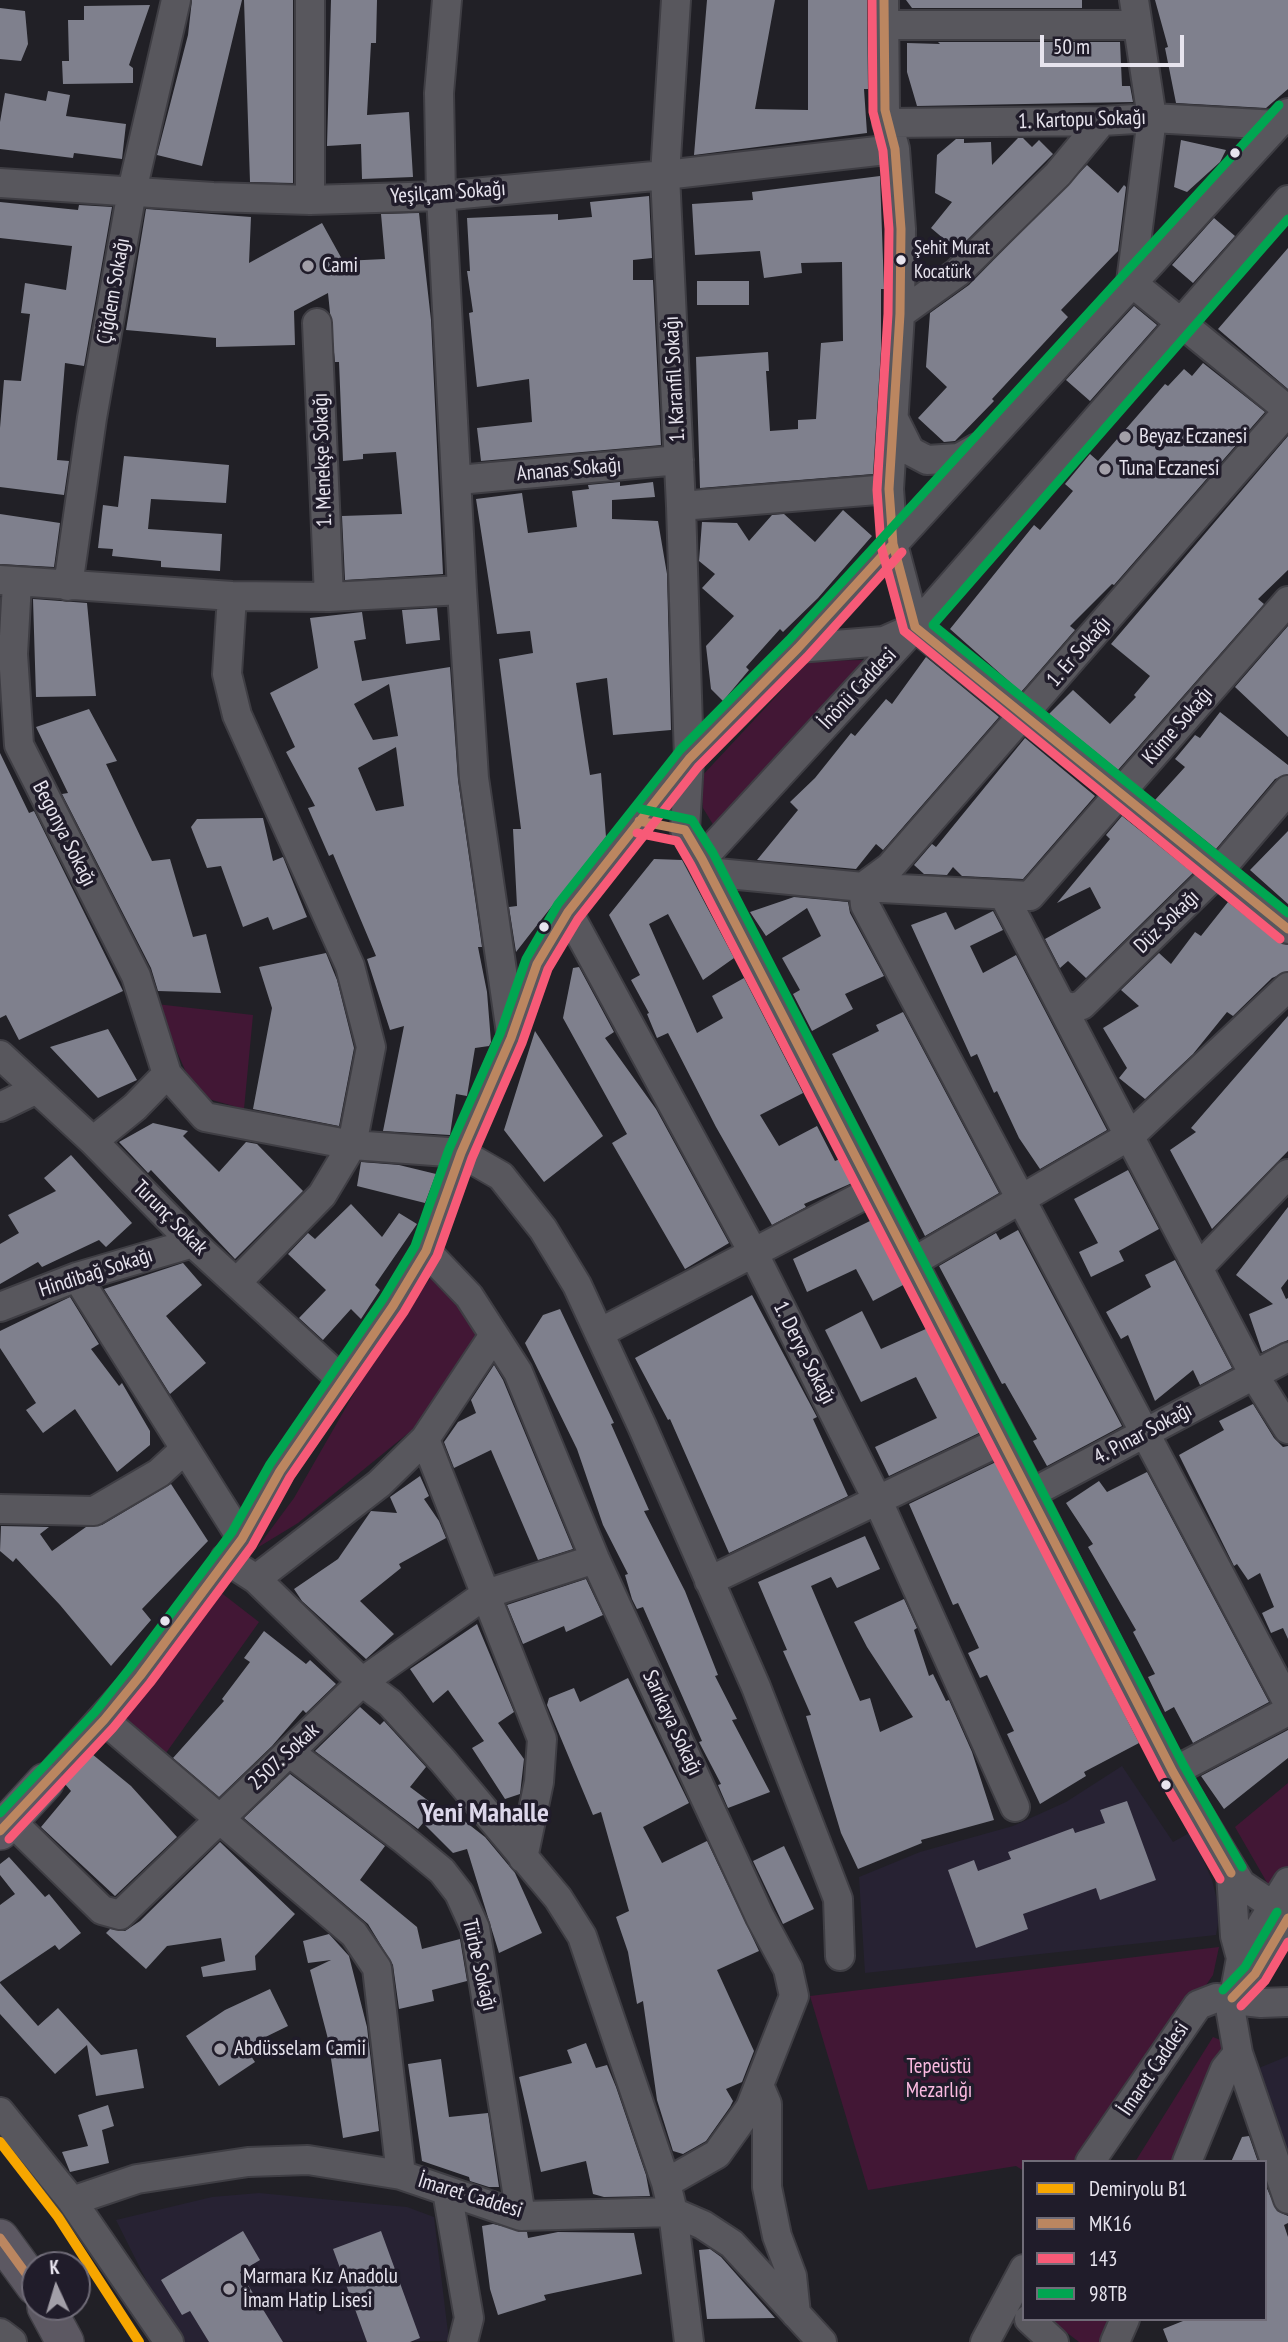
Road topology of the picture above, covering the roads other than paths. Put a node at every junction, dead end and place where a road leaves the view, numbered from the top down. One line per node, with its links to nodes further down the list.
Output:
1 (176, 0): 13 (street, Çiğdem Sokağı)
2 (310, 0): 15 (street)
3 (447, 0): 14 (street)
4 (676, 0): 11 (street, 1. Karanfil Sokağı)
5 (1135, 12): 6 (street); 7 (street)
6 (884, 13): 10 (street)
7 (1152, 118): 8 (street, 1. Kartopu Sokağı); 9 (street, 1. Kartopu Sokağı); 17 (street)
8 (1282, 119): 17 (street)
9 (1101, 121): 10 (street, 1. Kartopu Sokağı); 18 (street)
10 (891, 136): 11 (street, Yeşilçam Sokağı); 18 (street)
11 (665, 175): 14 (street, Yeşilçam Sokağı); 24 (street, 1. Karanfil Sokağı)
12 (0, 183): 13 (street, Yeşilçam Sokağı)
13 (132, 191): 15 (street, Yeşilçam Sokağı); 30 (street, Çiğdem Sokağı)
14 (441, 196): 15 (street, Yeşilçam Sokağı); 25 (street)
15 (310, 200)
16 (1288, 200): 20 (street, İnönü Caddesi)
17 (1131, 282): 20 (street); 23 (street)
18 (901, 314): 22 (street)
19 (317, 323): 33 (street, 1. Menekşe Sokağı)
20 (1181, 323): 21 (street); 35 (street, İnönü Caddesi)
21 (1288, 410): 37 (street, 1. Er Sokağı)
22 (892, 417): 23 (street); 26 (street)
23 (985, 443): 28 (street)
24 (679, 460): 25 (street, Ananas Sokağı); 27 (street, 1. Karanfil Sokağı)
25 (458, 480): 31 (street)
26 (889, 489): 27 (street); 28 (street)
27 (681, 506): 38 (street, 1. Karanfil Sokağı)
28 (893, 544): 35 (street); 36 (street)
29 (9, 581): 30 (street); 53 (street, Begonya Sokağı)
30 (68, 586): 32 (street)
31 (462, 590): 33 (street); 51 (street)
32 (232, 596): 33 (street); 58 (street)
33 (329, 597)
34 (1288, 601): 40 (street, Küme Sokağı)
35 (915, 627): 36 (street); 37 (street); 43 (street, İnönü Caddesi)
36 (798, 648): 38 (street)
37 (1026, 714): 40 (street); 45 (street, 1. Er Sokağı)
38 (689, 759): 41 (street); 42 (street, 1. Karanfil Sokağı)
39 (1288, 790): 44 (street, Düz Sokağı)
40 (1119, 792): 44 (street); 46 (street, Küme Sokağı)
41 (639, 821): 42 (street); 47 (street)
42 (685, 830): 43 (street)
43 (705, 866): 45 (street, Küme Sokağı); 61 (street)
44 (1218, 872): 48 (street); 50 (street, Düz Sokağı)
45 (863, 887): 46 (street, Küme Sokağı); 62 (street)
46 (1004, 896): 50 (street)
47 (568, 912): 51 (street); 65 (street, 1. Derya Sokağı)
48 (1288, 929)
49 (1288, 987): 56 (street)
50 (1064, 1005): 56 (street)
51 (511, 1038): 59 (street)
52 (0, 1055): 54 (street, Turunç Sokak)
53 (167, 1074): 57 (street); 58 (street)
54 (37, 1090): 55 (street); 57 (street, Turunç Sokak)
55 (0, 1107)
56 (1131, 1135): 62 (street); 67 (street)
57 (93, 1141): 63 (street, Turunç Sokak)
58 (352, 1145): 59 (street); 69 (street)
59 (461, 1153): 64 (street); 71 (street)
60 (1288, 1174): 67 (street)
61 (874, 1190): 65 (street); 66 (street)
62 (1021, 1199): 66 (street); 77 (street)
63 (193, 1243): 68 (street, Hindibağ Sokağı); 69 (street, Turunç Sokak)
64 (426, 1251): 72 (street, Sarıkaya Sokağı); 75 (street)
65 (754, 1254): 71 (street); 82 (street, 1. Derya Sokağı)
66 (913, 1262): 79 (street)
67 (1200, 1266): 74 (street)
68 (77, 1277): 70 (street, Hindibağ Sokağı); 80 (street)
69 (237, 1282): 75 (street, Turunç Sokak)
70 (0, 1307)
71 (601, 1332): 87 (street)
72 (494, 1335): 78 (street); 85 (street, Sarıkaya Sokağı)
73 (1288, 1357): 74 (street, 4. Pınar Sokağı)
74 (1254, 1375): 76 (street); 77 (street, 4. Pınar Sokağı)
75 (342, 1380): 84 (street)
76 (1288, 1429)
77 (1146, 1433): 81 (street, 4. Pınar Sokağı); 90 (street)
78 (425, 1439): 86 (street); 88 (street)
79 (1003, 1440): 81 (street); 82 (street)
80 (186, 1449): 83 (street); 84 (street)
81 (1032, 1493): 94 (street)
82 (878, 1501): 87 (street); 96 (street, 1. Derya Sokağı)
83 (0, 1509)
84 (233, 1549): 86 (street); 92 (street)
85 (595, 1559): 88 (street, 2507. Sokak); 107 (street, Sarıkaya Sokağı)
86 (257, 1578): 89 (street)
87 (709, 1581): 102 (street)
88 (486, 1594): 89 (street, 2507. Sokak); 99 (street)
89 (362, 1682): 93 (street, 2507. Sokak); 99 (street)
90 (1288, 1703)
91 (1288, 1711): 94 (street)
92 (104, 1720): 95 (street); 98 (street)
93 (289, 1752): 98 (street, 2507. Sokak); 117 (street, Türbe Sokağı)
94 (1173, 1772): 100 (street)
95 (45, 1783): 97 (main road)
96 (1015, 1807)
97 (4, 1814): 98 (street, 2507. Sokak)
98 (218, 1819): 111 (street)
99 (523, 1857): 112 (street)
100 (1231, 1873): 101 (street); 103 (street)
101 (1285, 1901): 103 (street); 104 (street)
102 (840, 1956)
103 (1241, 1958): 104 (street)
104 (1231, 1998): 105 (street); 106 (street); 109 (street, İmaret Caddesi)
105 (1288, 2002)
106 (1238, 2053): 110 (street); 114 (street)
107 (759, 2085): 112 (street, Sarıkaya Sokağı); 122 (street)
108 (0, 2112): 115 (street)
109 (1091, 2160)
110 (1188, 2160)
111 (401, 2175): 113 (street, İmaret Caddesi); 115 (street, İmaret Caddesi)
112 (666, 2183): 116 (street)
113 (447, 2191): 117 (street, İmaret Caddesi); 130 (street)
114 (1288, 2199)
115 (72, 2201): 129 (street)
116 (673, 2212): 117 (street, İmaret Caddesi); 122 (street, İmaret Caddesi); 131 (street)
117 (521, 2216)
118 (0, 2238): 119 (main road)
119 (21, 2267)
120 (1022, 2290): 121 (street)
121 (1020, 2312): 133 (street)
122 (796, 2314): 132 (street, İmaret Caddesi)
123 (54, 2321): 128 (main road)
124 (1030, 2321): 134 (street)
125 (1124, 2321): 135 (street)
126 (0, 2333): 127 (street)
127 (12, 2342)
128 (65, 2342)
129 (169, 2342)
130 (463, 2342)
131 (689, 2342)
132 (822, 2342)
133 (985, 2342)
134 (1054, 2342)
135 (1115, 2342)

